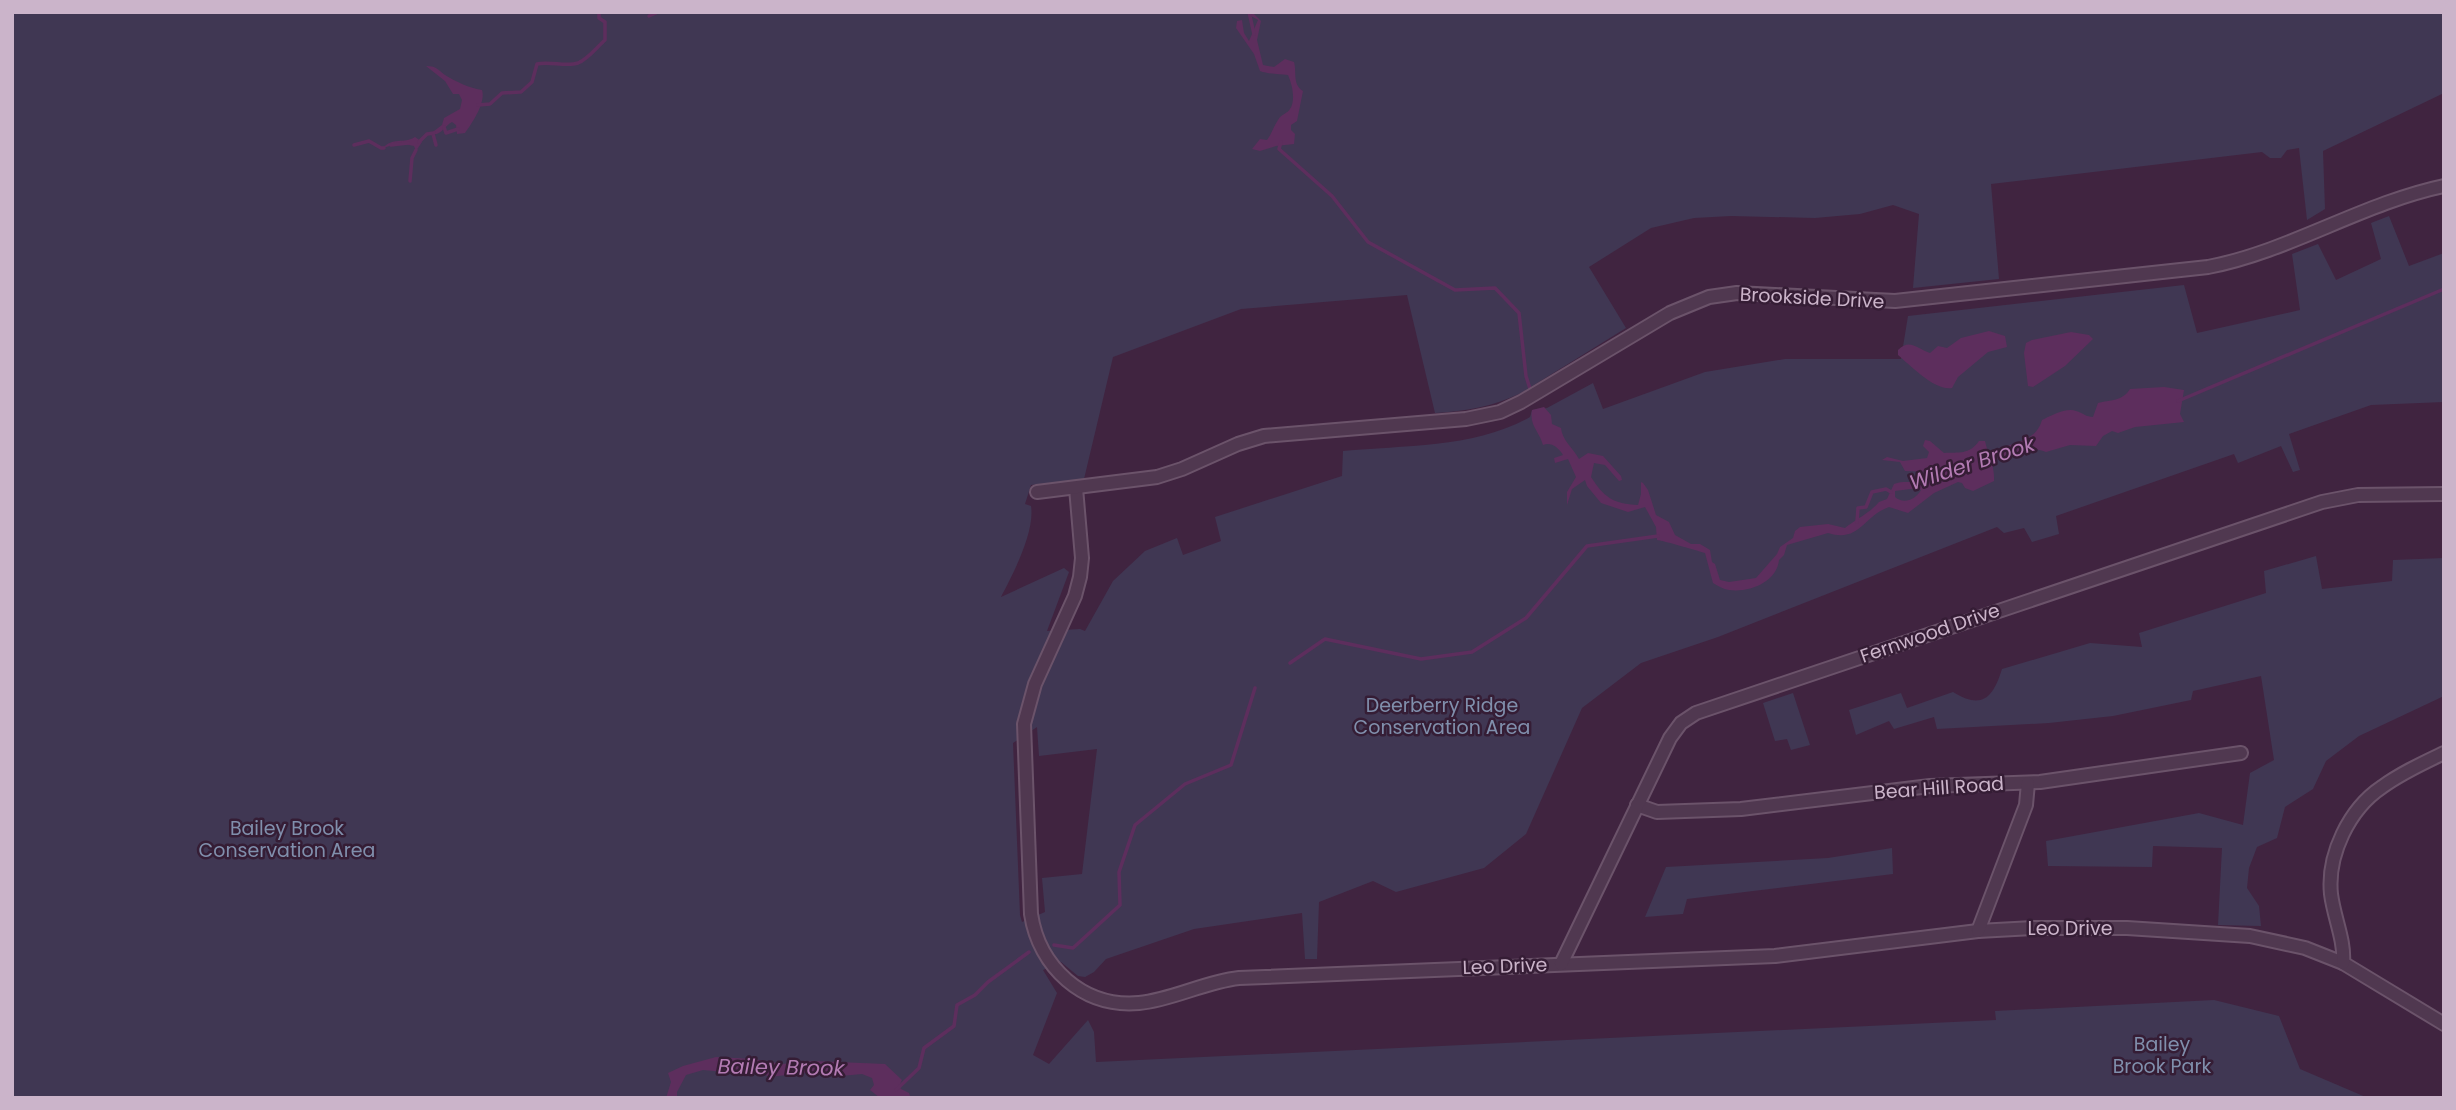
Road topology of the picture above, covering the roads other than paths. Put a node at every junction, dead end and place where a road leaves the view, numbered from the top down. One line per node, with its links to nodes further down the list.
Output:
1 (2444, 186): 2 (street, Brookside Drive)
2 (1076, 488): 3 (street, Brookside Drive); 11 (street, Leo Drive)
3 (1037, 492)
4 (2444, 494): 8 (street, Fernwood Drive)
5 (2444, 752): 10 (street)
6 (2241, 753): 7 (street, Bear Hill Road)
7 (2028, 783): 8 (street, Bear Hill Road); 9 (street)
8 (1637, 805): 11 (street, Fernwood Drive)
9 (1978, 931): 10 (street, Leo Drive); 11 (street, Leo Drive)
10 (2343, 963): 12 (street, Leo Drive)
11 (1561, 964)
12 (2444, 1024)

